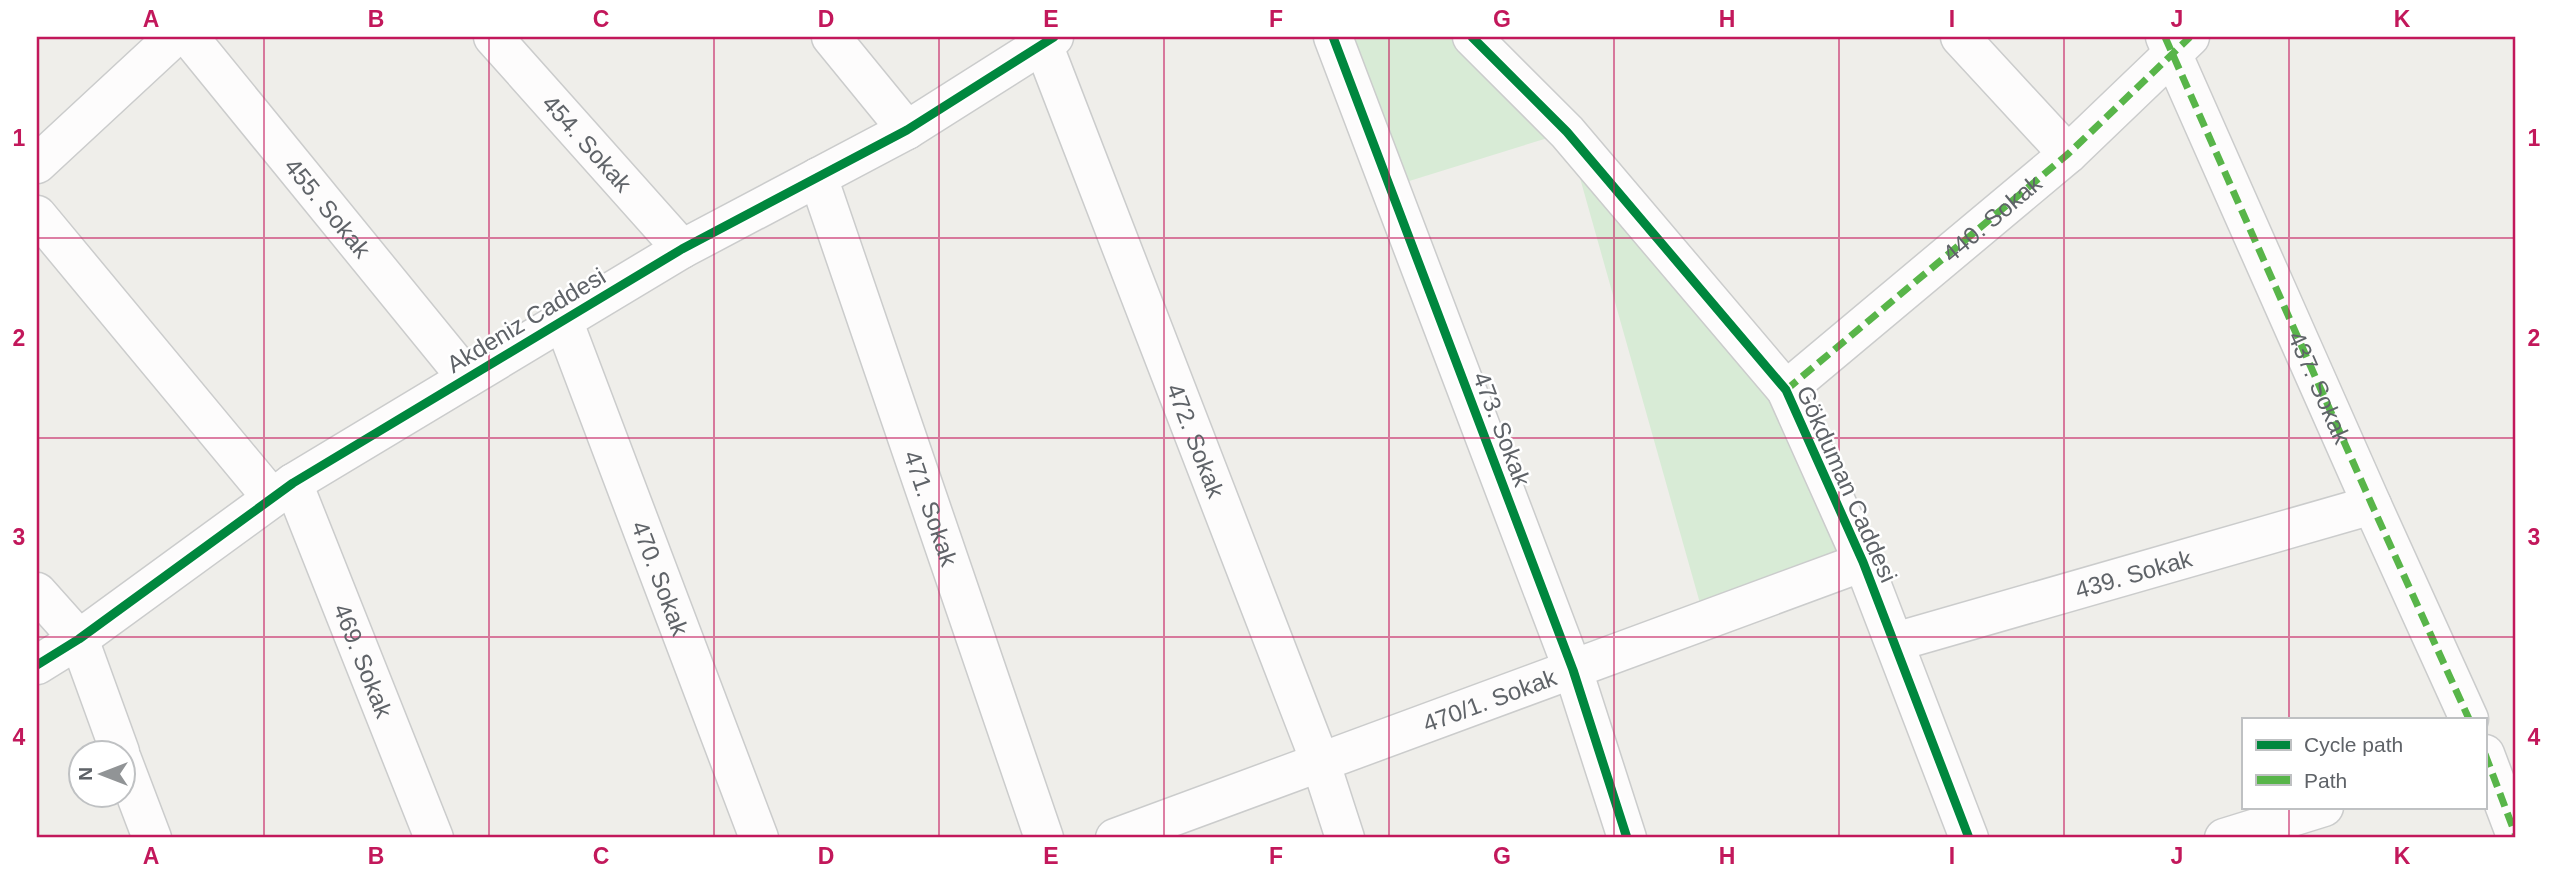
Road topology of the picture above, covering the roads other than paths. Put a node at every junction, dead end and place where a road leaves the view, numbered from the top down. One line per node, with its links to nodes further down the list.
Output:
1 (174, 37): 12 (street)
2 (189, 37): 17 (street, 455. Sokak)
3 (493, 37): 15 (street, 454. Sokak)
4 (831, 37): 10 (street)
5 (1333, 37): 26 (street, 473. Sokak)
6 (1472, 37): 18 (street, Gökduman Caddesi)
7 (1960, 37): 11 (street)
8 (1048, 40): 10 (street, Akdeniz Caddesi); 30 (street, 472. Sokak)
9 (2176, 43): 11 (street, 440. Sokak); 20 (street, 437. Sokak)
10 (907, 130): 13 (street, Akdeniz Caddesi)
11 (2068, 154): 18 (street, 440. Sokak)
12 (37, 164)
13 (818, 177): 15 (street, Akdeniz Caddesi); 37 (street, 471. Sokak)
14 (37, 215): 19 (street, 469. Sokak)
15 (682, 249): 16 (street, Akdeniz Caddesi)
16 (563, 320): 17 (street, Akdeniz Caddesi); 36 (street, 470. Sokak)
17 (467, 378): 19 (street, Akdeniz Caddesi)
18 (1786, 390): 21 (street, Gökduman Caddesi)
19 (282, 491): 23 (street, Akdeniz Caddesi); 35 (street, 469. Sokak)
20 (2372, 505): 24 (street, 439. Sokak); 27 (street, 437. Sokak)
21 (1863, 562): 24 (street, Gökduman Caddesi); 26 (street, 470/1. Sokak)
22 (37, 592): 23 (street)
23 (79, 639): 25 (street, Akdeniz Caddesi); 28 (street)
24 (1895, 642): 41 (street, Gökduman Caddesi)
25 (37, 665)
26 (1573, 670): 30 (street, 470/1. Sokak); 40 (street, 473. Sokak)
27 (2469, 718)
28 (115, 738)
29 (2486, 758): 33 (street)
30 (1321, 764): 38 (street, 470/1. Sokak); 39 (street, 472. Sokak)
31 (136, 796): 34 (street)
32 (2321, 808): 42 (street)
33 (2516, 836)
34 (152, 838)
35 (434, 838)
36 (759, 838)
37 (1044, 838)
38 (1115, 838)
39 (1345, 838)
40 (1627, 838)
41 (1969, 838)
42 (2224, 838)

